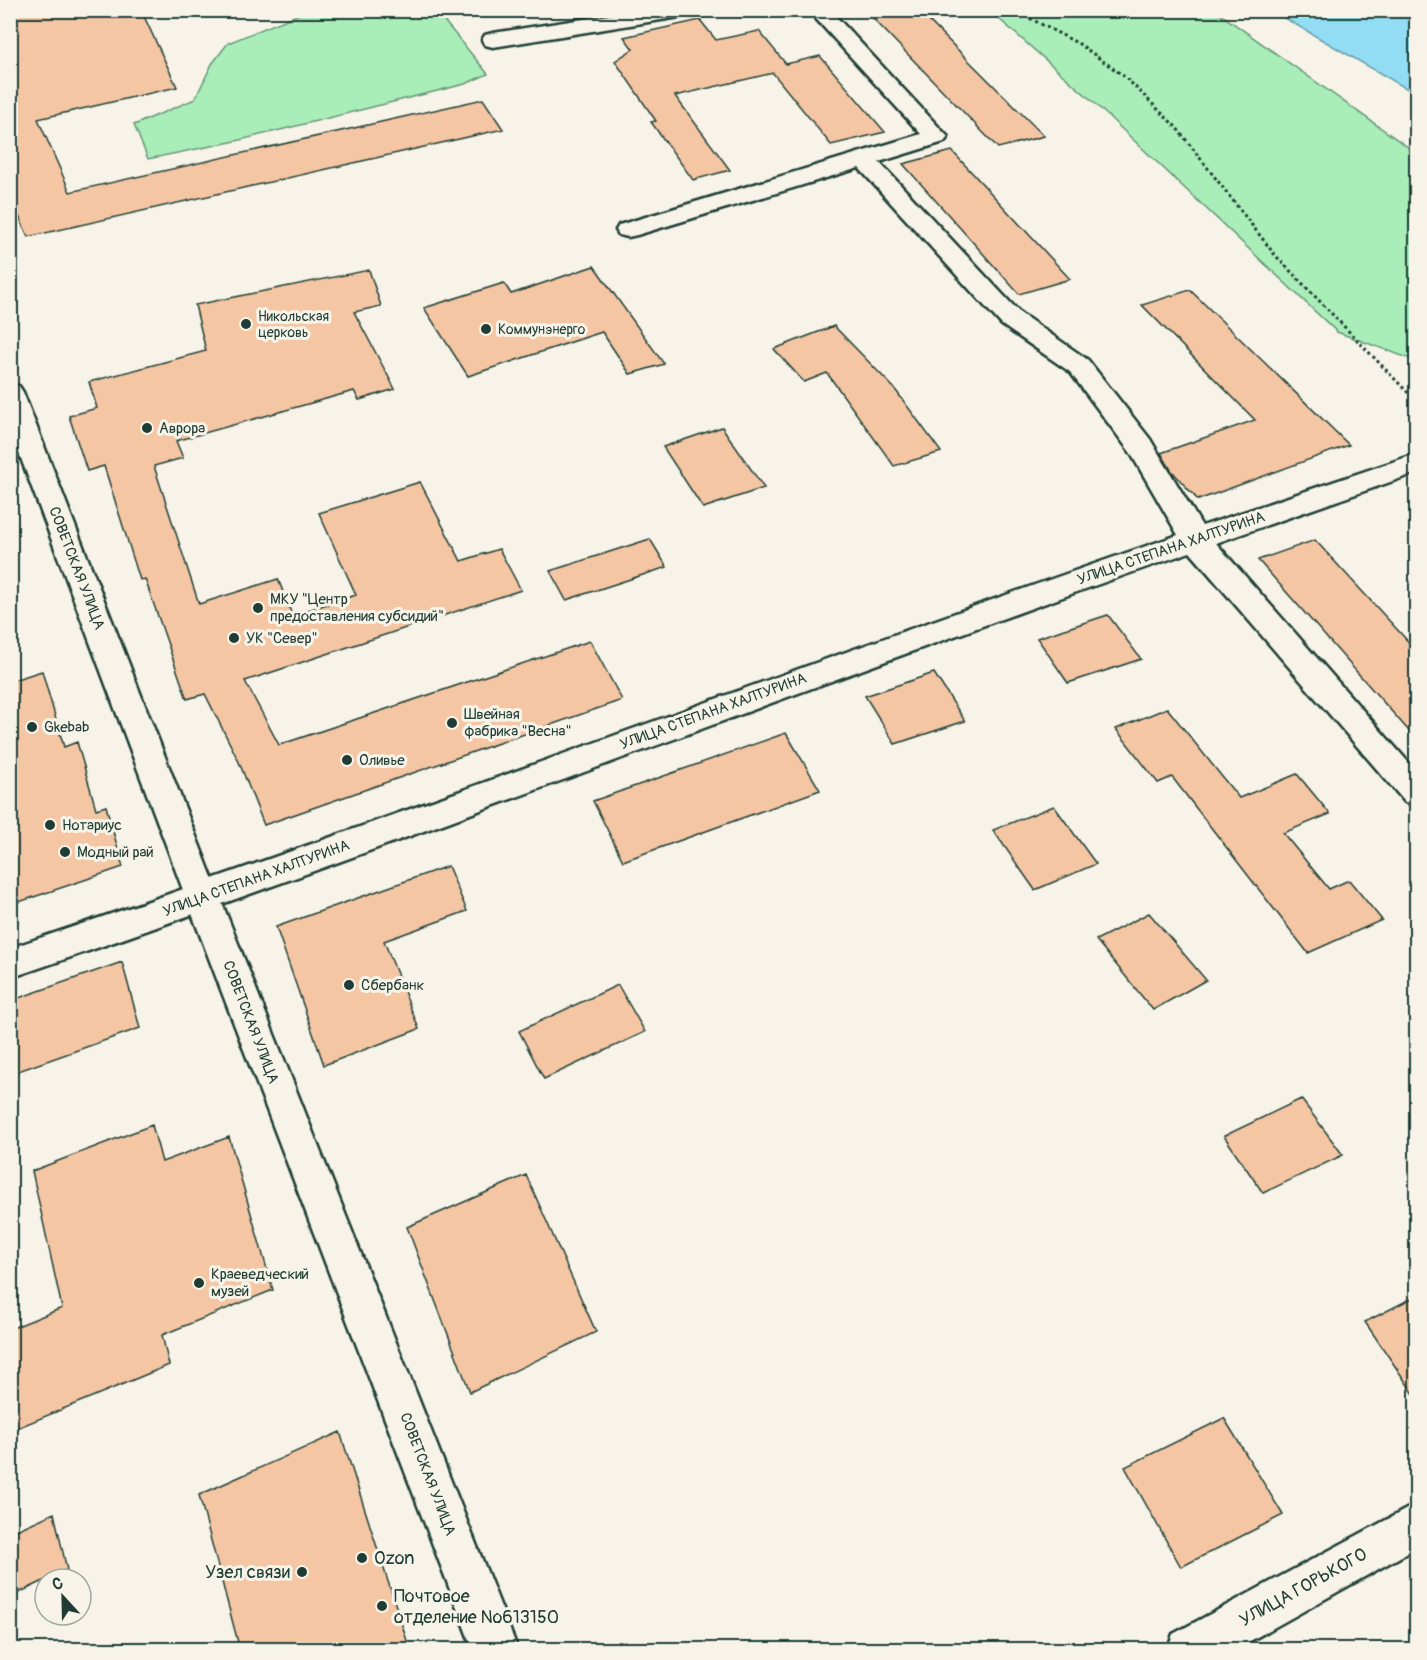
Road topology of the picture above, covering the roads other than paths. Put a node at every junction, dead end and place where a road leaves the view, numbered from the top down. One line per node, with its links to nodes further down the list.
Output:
1 (686, 10): 3 (street)
2 (818, 10): 4 (street)
3 (493, 40)
4 (865, 160): 5 (street); 8 (street)
5 (628, 230)
6 (10, 392): 10 (street, СОВЕТСКАЯ УЛИЦА)
7 (1416, 463): 8 (street, УЛИЦА СТЕПАНА ХАЛТУРИНА)
8 (1195, 539): 9 (street); 10 (street, УЛИЦА СТЕПАНА ХАЛТУРИНА)
9 (1416, 793)
10 (203, 898): 11 (street, УЛИЦА СТЕПАНА ХАЛТУРИНА); 13 (street, СОВЕТСКАЯ УЛИЦА)
11 (10, 963)
12 (1416, 1525): 14 (street, УЛИЦА ГОРЬКОГО)
13 (496, 1650)
14 (1189, 1650)

